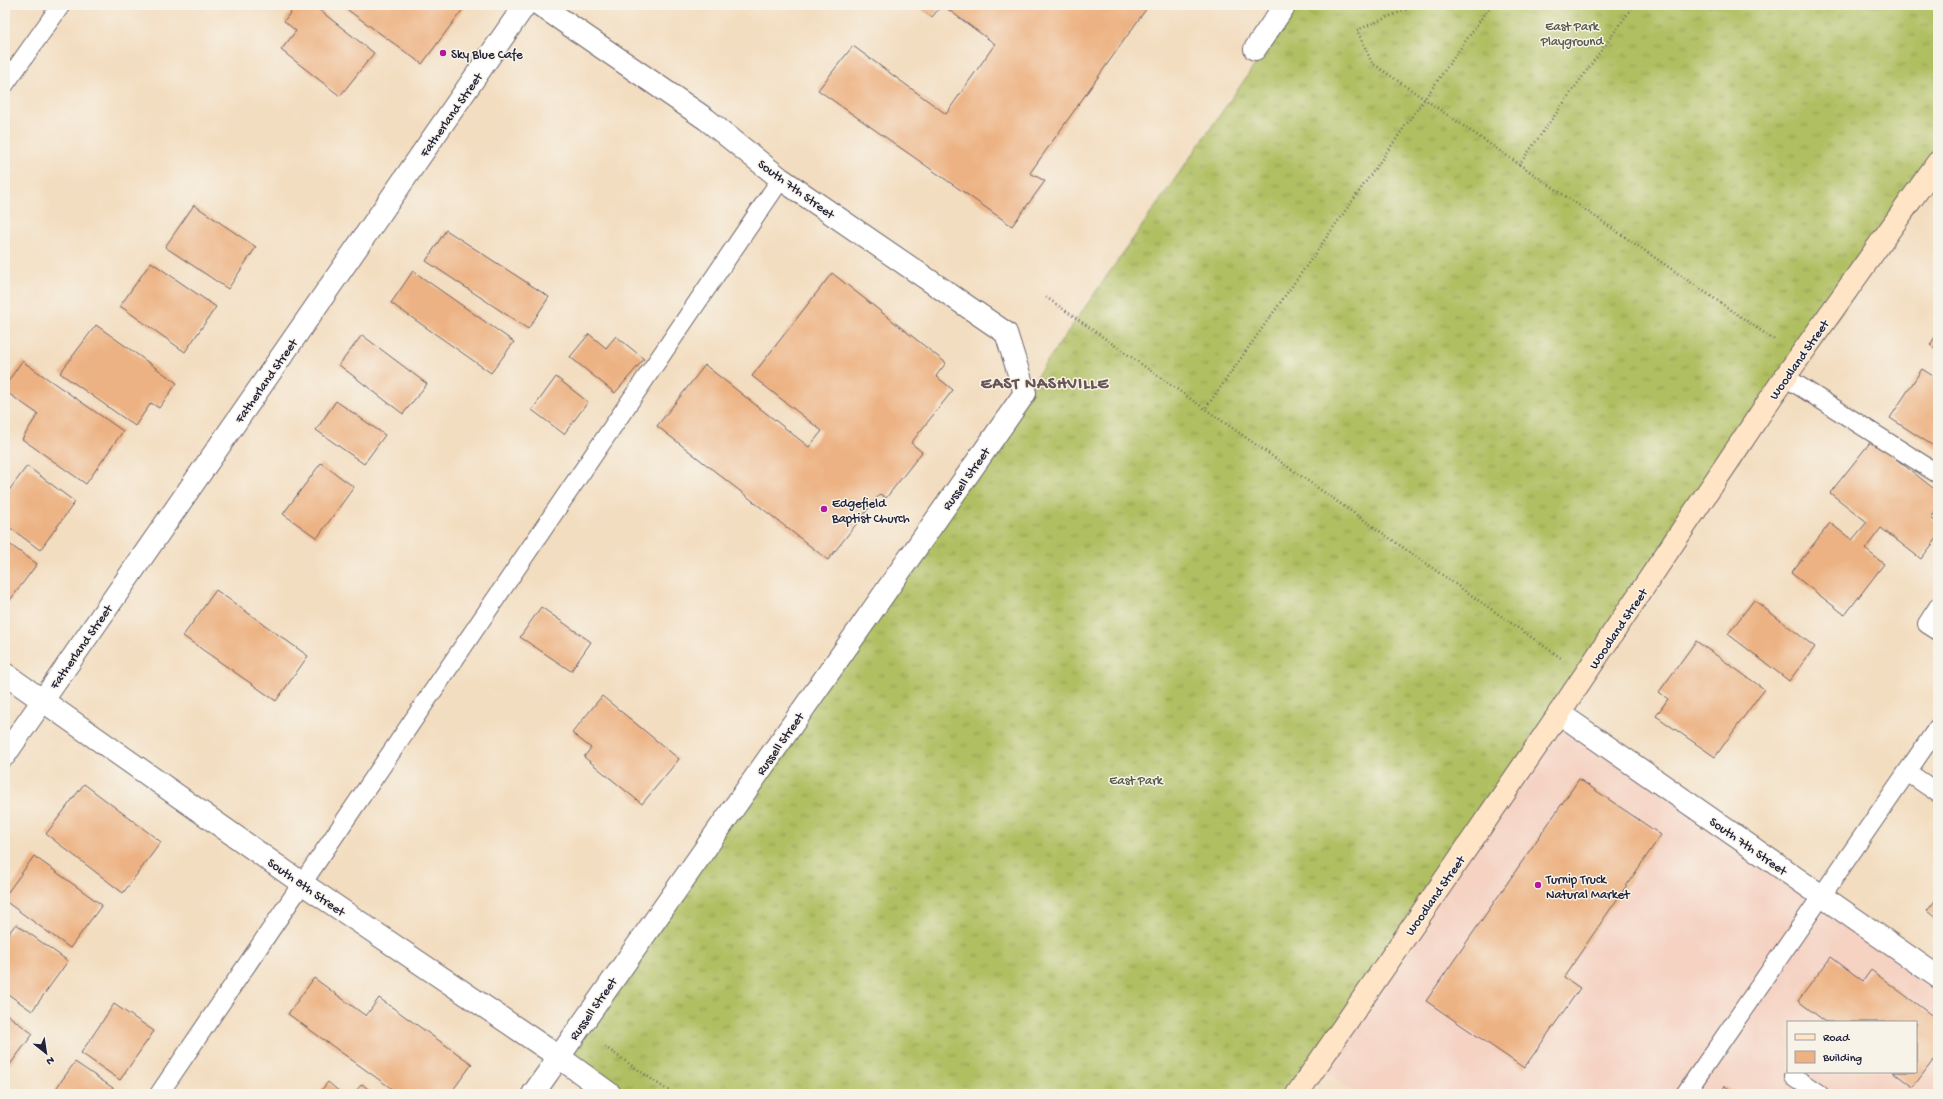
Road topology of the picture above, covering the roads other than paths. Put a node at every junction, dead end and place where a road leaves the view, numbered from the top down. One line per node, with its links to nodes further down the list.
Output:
1 (61, 5): 6 (lane)
2 (525, 5): 15 (street, Fatherland Street)
3 (540, 5): 8 (street, South 7th Street)
4 (1285, 5): 5 (street)
5 (1255, 48)
6 (5, 84)
7 (1938, 162): 9 (street, Woodland Street)
8 (781, 179): 10 (street, South 7th Street); 21 (lane)
9 (1786, 377): 11 (lane); 16 (street, Woodland Street)
10 (1025, 393): 24 (street, Russell Street)
11 (1938, 474)
12 (1938, 607): 13 (lane)
13 (1938, 631)
14 (5, 674): 15 (street, South 8th Street)
15 (42, 701): 18 (street, Fatherland Street); 21 (street, South 8th Street)
16 (1560, 713): 22 (street, South 7th Street); 29 (street, Woodland Street)
17 (1938, 727): 19 (lane)
18 (5, 755)
19 (1907, 772): 20 (lane); 22 (lane)
20 (1938, 794)
21 (303, 884): 24 (street, South 8th Street); 26 (lane)
22 (1822, 895): 23 (street, South 7th Street); 30 (lane)
23 (1938, 977)
24 (559, 1056): 27 (street, Russell Street); 28 (street, South 8th Street)
25 (1794, 1078): 31 (lane)
26 (159, 1094)
27 (533, 1094)
28 (610, 1094)
29 (1297, 1094)
30 (1685, 1094)
31 (1819, 1094)

